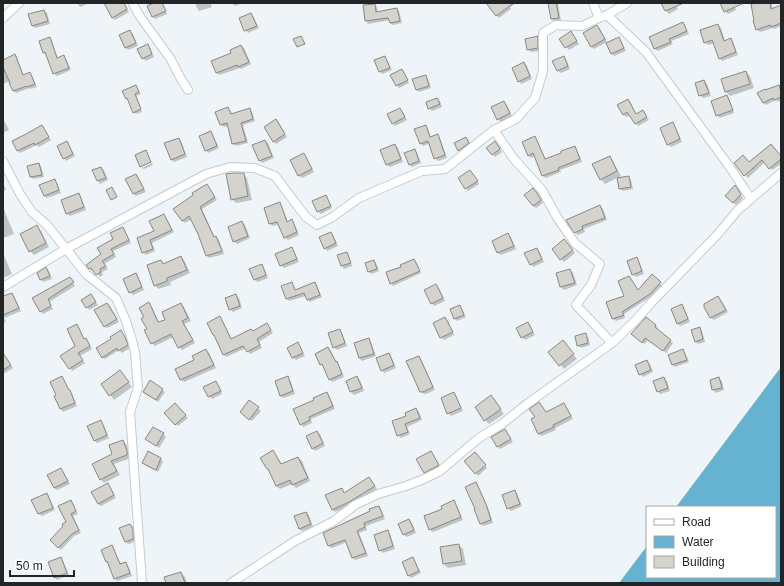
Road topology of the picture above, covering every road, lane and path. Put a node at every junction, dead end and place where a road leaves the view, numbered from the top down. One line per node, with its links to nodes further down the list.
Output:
1 (19, 3): 6 (street)
2 (133, 3): 8 (street)
3 (593, 3): 7 (street)
4 (627, 3): 5 (street)
5 (607, 15): 7 (street); 12 (street)
6 (3, 18)
7 (599, 18): 9 (street)
8 (188, 90)
9 (494, 130): 13 (street); 15 (street)
10 (3, 161): 13 (street)
11 (781, 173): 12 (street)
12 (751, 199): 15 (street)
13 (66, 249): 14 (street); 16 (street)
14 (3, 288)
15 (612, 343): 17 (street)
16 (142, 583)
17 (231, 583)

